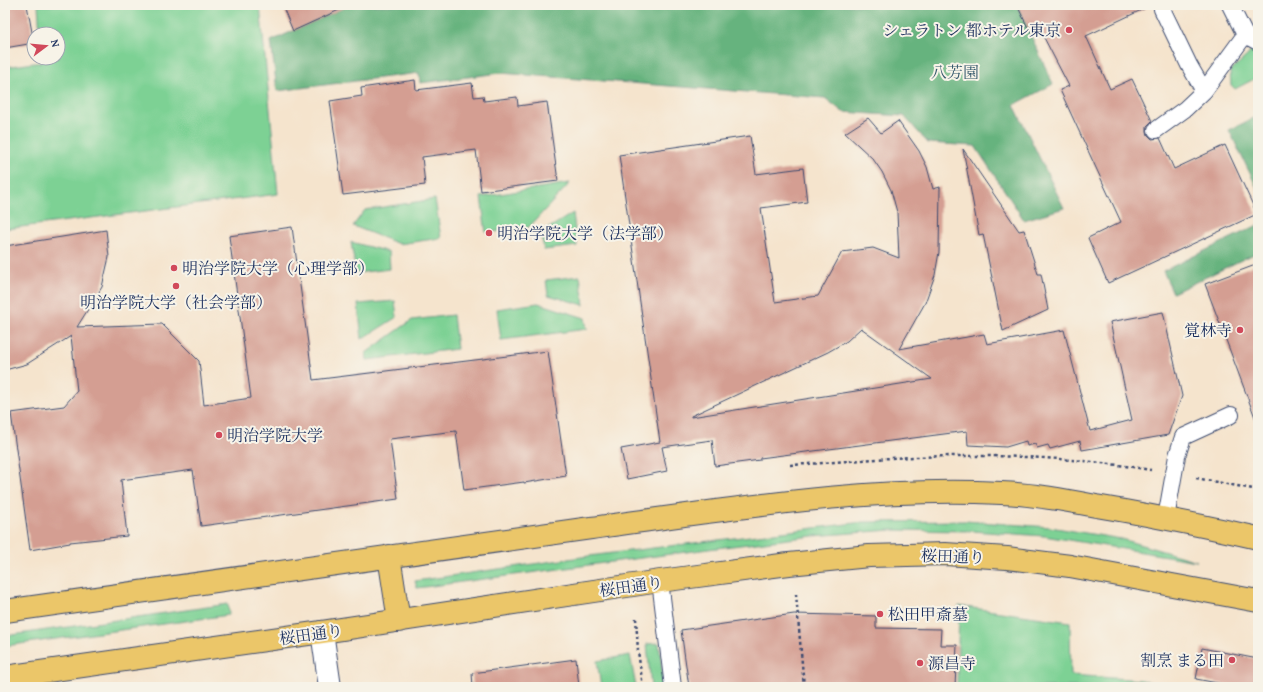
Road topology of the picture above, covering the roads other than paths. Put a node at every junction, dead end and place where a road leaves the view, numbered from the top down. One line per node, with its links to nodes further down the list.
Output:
1 (1230, 5): 3 (lane)
2 (1162, 9): 4 (lane)
3 (1254, 35): 4 (lane)
4 (1204, 90): 5 (lane)
5 (1156, 130)
6 (1231, 415): 7 (lane)
7 (1166, 518): 8 (highway); 9 (highway)
8 (1258, 538)
9 (389, 556): 12 (highway); 13 (highway)
10 (660, 581): 11 (highway, 桜田通り); 13 (highway, 桜田通り); 17 (lane)
11 (1258, 601)
12 (5, 611)
13 (400, 621): 14 (highway, 桜田通り)
14 (322, 632): 15 (highway, 桜田通り); 16 (street)
15 (5, 677)
16 (330, 687)
17 (674, 687)

